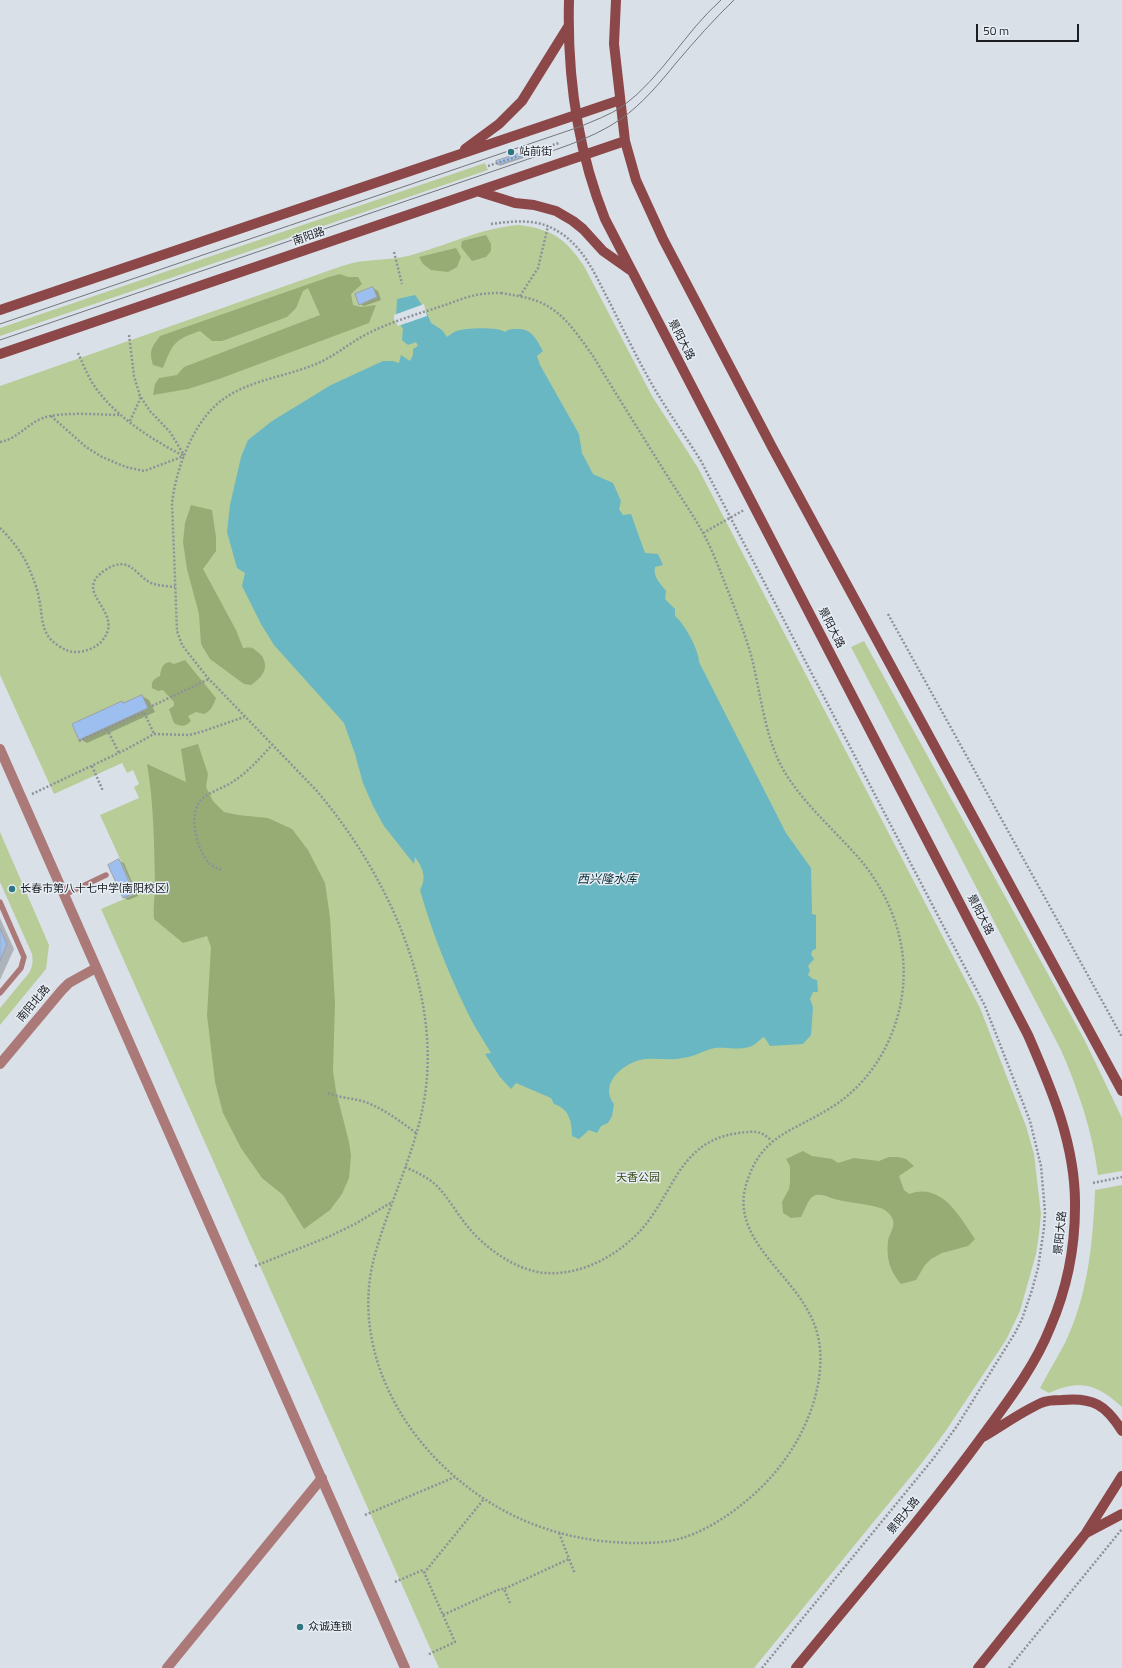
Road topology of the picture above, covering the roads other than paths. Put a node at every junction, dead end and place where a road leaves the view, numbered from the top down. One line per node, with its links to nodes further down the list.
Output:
1 (569, 0): 3 (main road)
2 (616, 0): 4 (main road)
3 (569, 26): 5 (main road); 7 (main road)
4 (620, 100): 5 (main road); 6 (main road)
5 (576, 115): 7 (main road); 8 (main road)
6 (625, 141): 8 (main road, 南阳路); 20 (main road)
7 (456, 155): 11 (main road)
8 (583, 156): 9 (main road, 南阳路); 10 (main road, 景阳大路)
9 (480, 192): 10 (main road); 12 (main road, 南阳路)
10 (631, 271): 22 (main road, 景阳大路)
11 (0, 310)
12 (0, 354)
13 (0, 749): 15 (street)
14 (106, 875): 15 (lane)
15 (64, 896): 17 (street)
16 (0, 902): 18 (lane)
17 (96, 968): 19 (street, 南阳北路); 24 (street)
18 (0, 993)
19 (0, 1064)
20 (1122, 1091)
21 (1122, 1431): 22 (main road)
22 (979, 1440): 29 (main road, 景阳大路)
23 (1122, 1476): 26 (main road)
24 (322, 1478): 27 (street); 28 (street)
25 (1122, 1514): 26 (main road)
26 (1086, 1533): 30 (main road)
27 (167, 1668)
28 (405, 1668)
29 (796, 1668)
30 (978, 1668)

